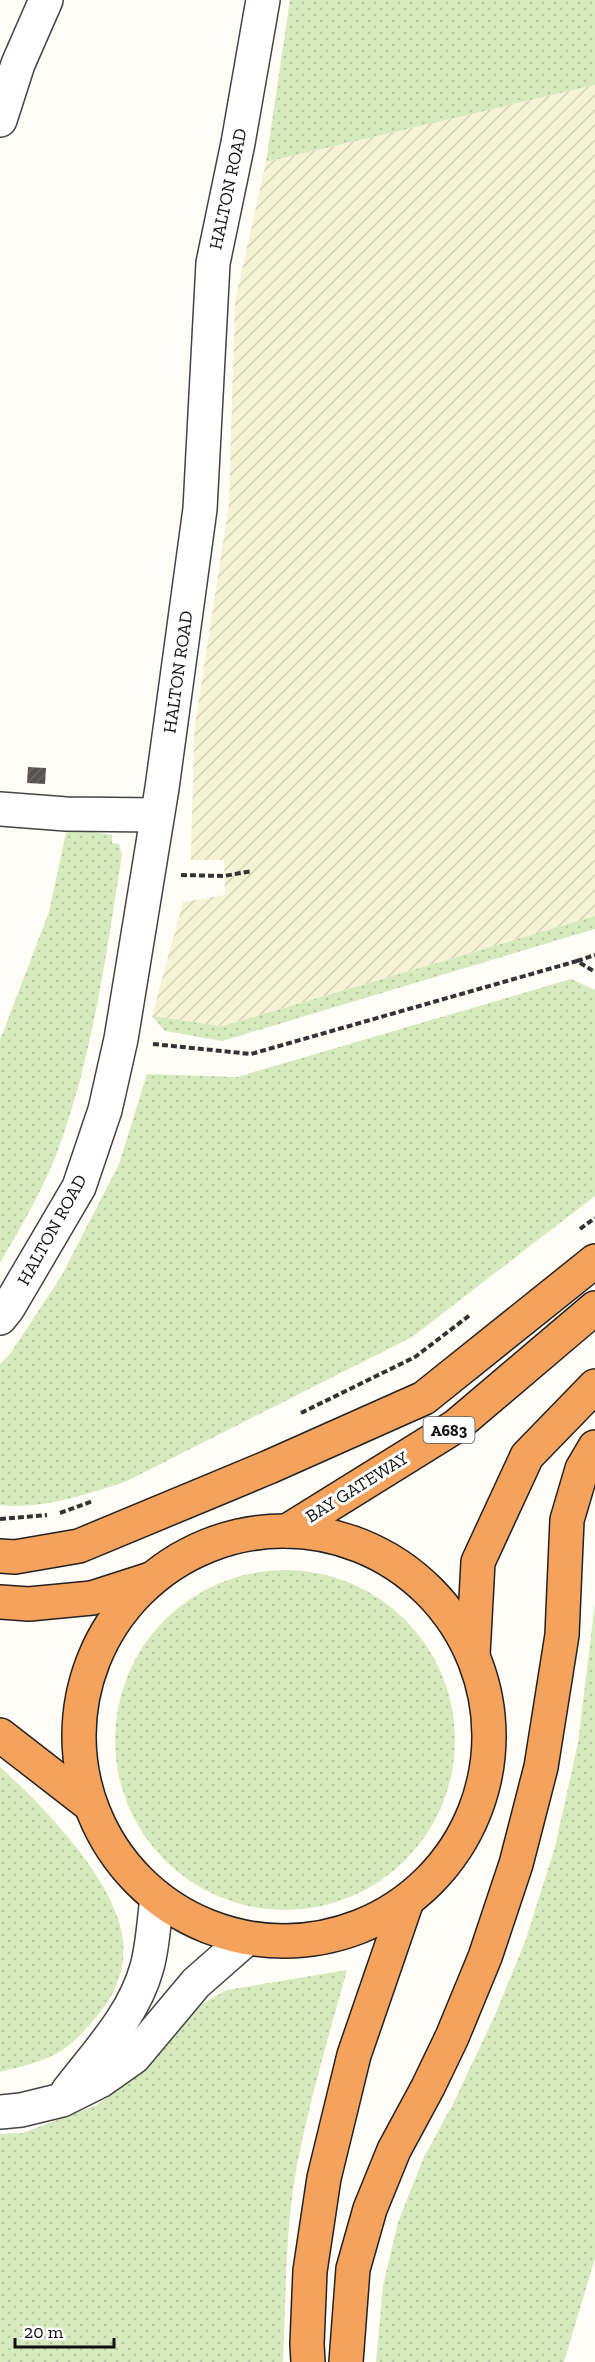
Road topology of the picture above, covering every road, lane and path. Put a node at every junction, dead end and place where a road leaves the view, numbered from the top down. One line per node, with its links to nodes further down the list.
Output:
1 (46, 0): 3 (street)
2 (263, 0): 5 (street, HALTON ROAD)
3 (0, 120)
4 (0, 809): 5 (street)
5 (157, 815): 7 (street, HALTON ROAD)
6 (252, 871): 7 (path)
7 (147, 873): 17 (street, HALTON ROAD)
8 (595, 955): 9 (path)
9 (577, 961): 10 (path); 11 (path)
10 (595, 972)
11 (150, 1044)
12 (595, 1218): 13 (path)
13 (576, 1233)
14 (595, 1261): 24 (highway)
15 (595, 1308): 23 (highway, BAY GATEWAY / A683)
16 (472, 1313): 19 (path)
17 (0, 1318)
18 (595, 1386): 27 (highway)
19 (300, 1414)
20 (595, 1447): 36 (highway)
21 (100, 1498): 22 (path)
22 (0, 1519)
23 (287, 1531): 25 (highway); 27 (highway)
24 (0, 1557)
25 (153, 1578): 26 (highway); 29 (highway)
26 (0, 1602)
27 (473, 1655): 31 (highway)
28 (0, 1735): 29 (highway)
29 (89, 1804): 30 (highway)
30 (157, 1898): 32 (highway); 33 (street)
31 (407, 1901): 32 (highway); 35 (highway)
32 (246, 1939): 33 (street)
33 (62, 2100): 34 (street)
34 (0, 2112)
35 (308, 2362)
36 (346, 2362)

